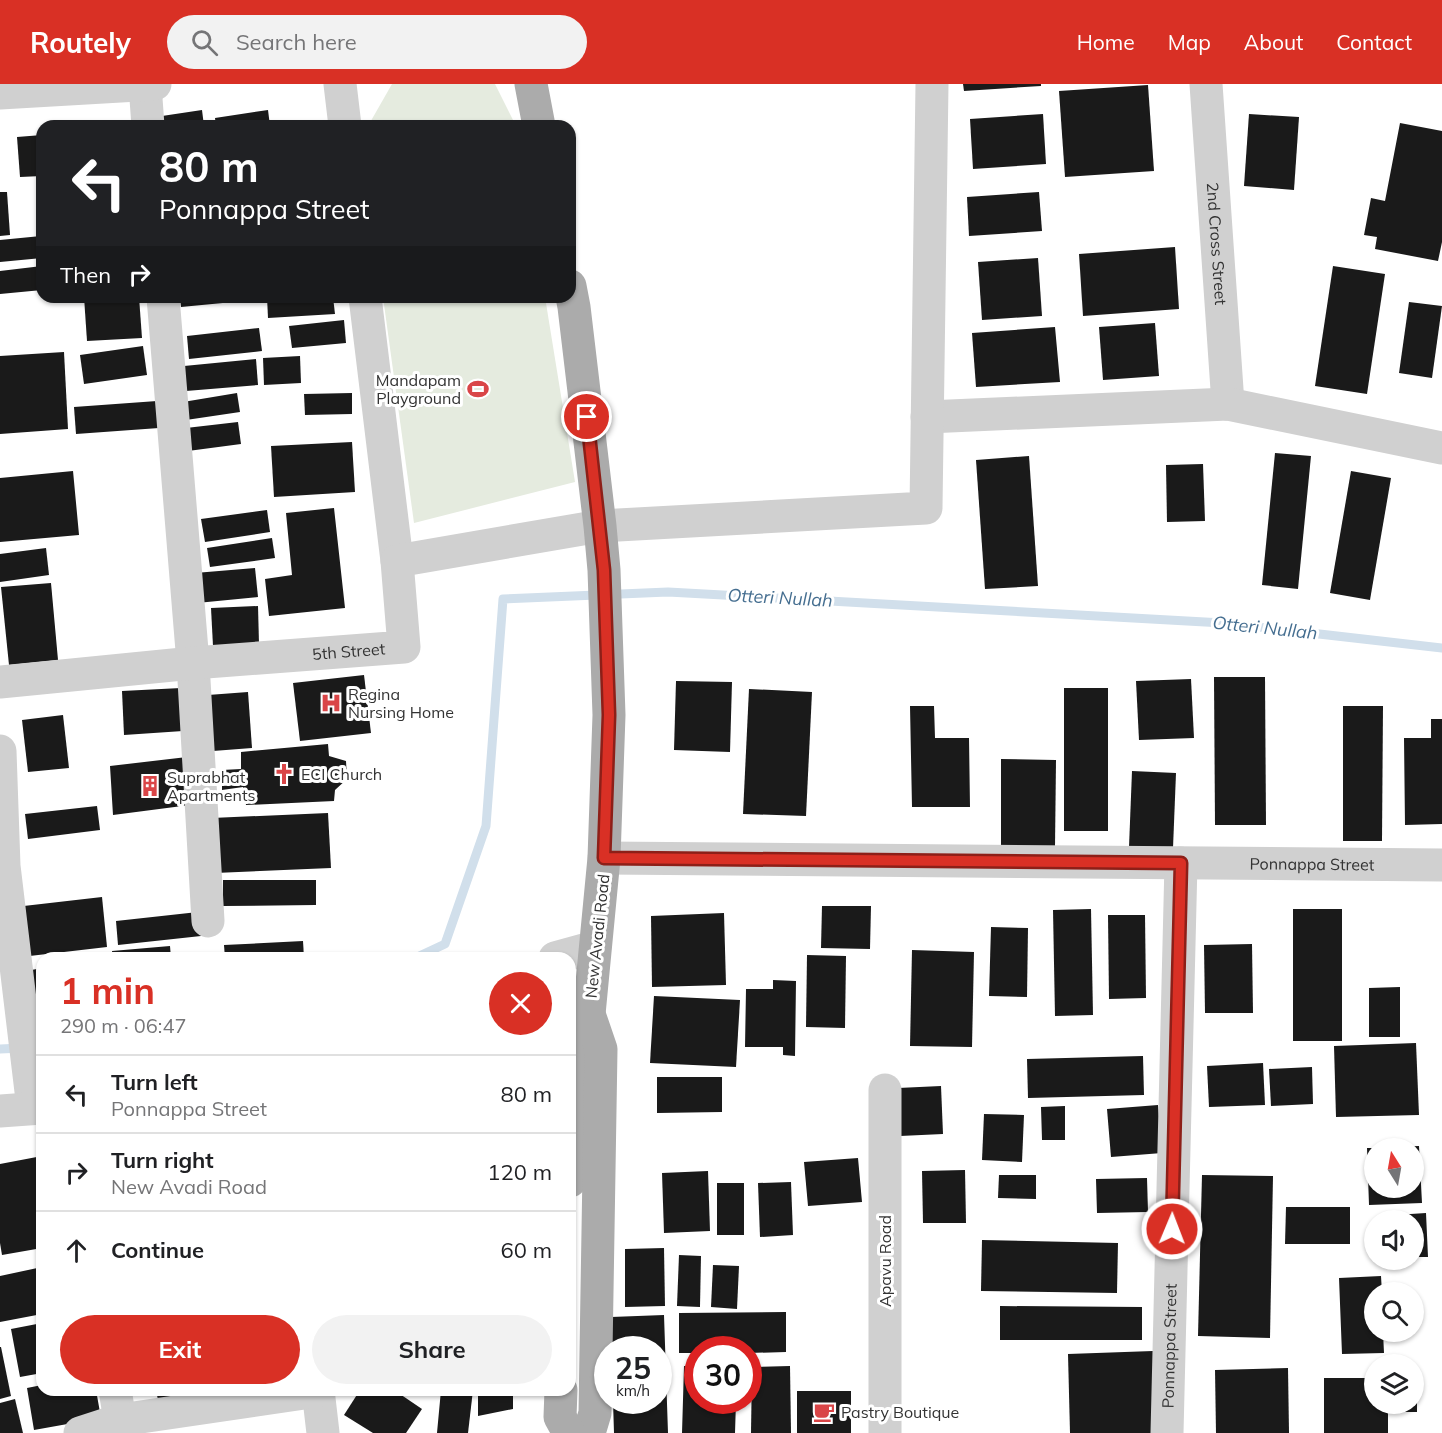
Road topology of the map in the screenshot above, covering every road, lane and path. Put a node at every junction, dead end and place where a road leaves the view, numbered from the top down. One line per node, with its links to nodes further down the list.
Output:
1 (154, 84): 6 (street)
2 (340, 84): 9 (street)
3 (531, 84): 10 (main road)
4 (932, 84): 15 (street)
5 (1206, 84): 14 (street, 2nd Cross Street)
6 (145, 85): 7 (street); 8 (street)
7 (0, 93)
8 (148, 120)
9 (344, 120)
10 (538, 120)
11 (163, 303): 19 (street)
12 (366, 303): 18 (street)
13 (573, 303): 17 (main road)
14 (1228, 404): 15 (street); 16 (street)
15 (927, 417): 17 (street)
16 (1442, 448)
17 (600, 526): 18 (street); 22 (main road, New Avadi Road)
18 (397, 561): 19 (street, 5th Street)
19 (193, 663): 20 (street, 5th Street); 26 (street)
20 (0, 682)
21 (0, 751): 25 (street)
22 (604, 858): 23 (street, Ponnappa Street); 27 (main road, New Avadi Road)
23 (1181, 863): 24 (street, Ponnappa Street); 43 (street, Ponnappa Street)
24 (1442, 865)
25 (2, 866): 32 (street)
26 (208, 921)
27 (595, 946): 28 (street); 29 (main road, New Avadi Road)
28 (575, 952)
29 (589, 1014): 30 (main road, New Avadi Road); 41 (main road, New Avadi Road)
30 (576, 1047)
31 (885, 1090): 42 (street, Apavu Road)
32 (35, 1098): 33 (street)
33 (0, 1111)
34 (247, 1396): 37 (street)
35 (319, 1396): 39 (street)
36 (561, 1396): 40 (main road)
37 (118, 1405): 38 (street)
38 (80, 1433)
39 (324, 1433)
40 (569, 1433)
41 (589, 1433)
42 (885, 1433)
43 (1167, 1433)

